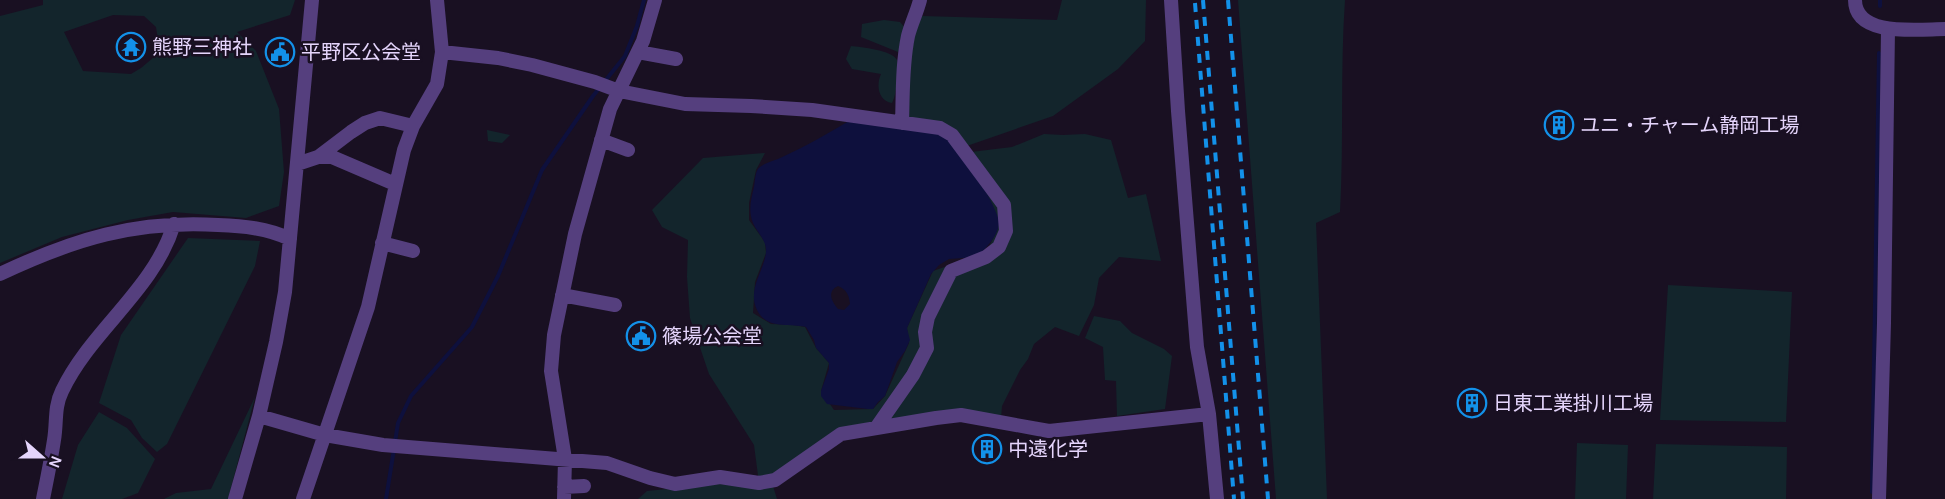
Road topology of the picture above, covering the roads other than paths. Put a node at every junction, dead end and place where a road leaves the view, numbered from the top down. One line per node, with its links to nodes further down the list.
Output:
1 (312, 0): 18 (street)
2 (437, 0): 9 (street)
3 (655, 0): 10 (street)
4 (920, 0): 13 (street)
5 (1171, 0): 27 (street)
6 (1855, 0): 7 (street)
7 (1888, 29): 8 (street); 38 (street)
8 (1945, 29)
9 (442, 52): 12 (street); 14 (street)
10 (638, 52): 11 (street); 12 (street)
11 (676, 59)
12 (607, 86): 13 (street); 15 (street)
13 (902, 123): 29 (street)
14 (413, 126): 17 (street); 19 (street)
15 (601, 140): 16 (street); 25 (street)
16 (628, 150)
17 (318, 157): 18 (street); 19 (street)
18 (297, 164): 21 (street)
19 (395, 184): 22 (street)
20 (174, 224): 21 (street); 24 (street); 34 (street)
21 (290, 239): 28 (street)
22 (382, 243): 23 (street); 30 (street)
23 (413, 250)
24 (0, 274)
25 (562, 294): 26 (street); 31 (street)
26 (615, 305)
27 (1209, 414): 29 (street); 37 (street)
28 (259, 416): 30 (street); 35 (street)
29 (876, 428): 31 (street)
30 (326, 435): 31 (street); 36 (street)
31 (565, 459): 33 (street)
32 (584, 486): 33 (street)
33 (564, 493)
34 (43, 499)
35 (235, 499)
36 (303, 499)
37 (1217, 499)
38 (1879, 499)

